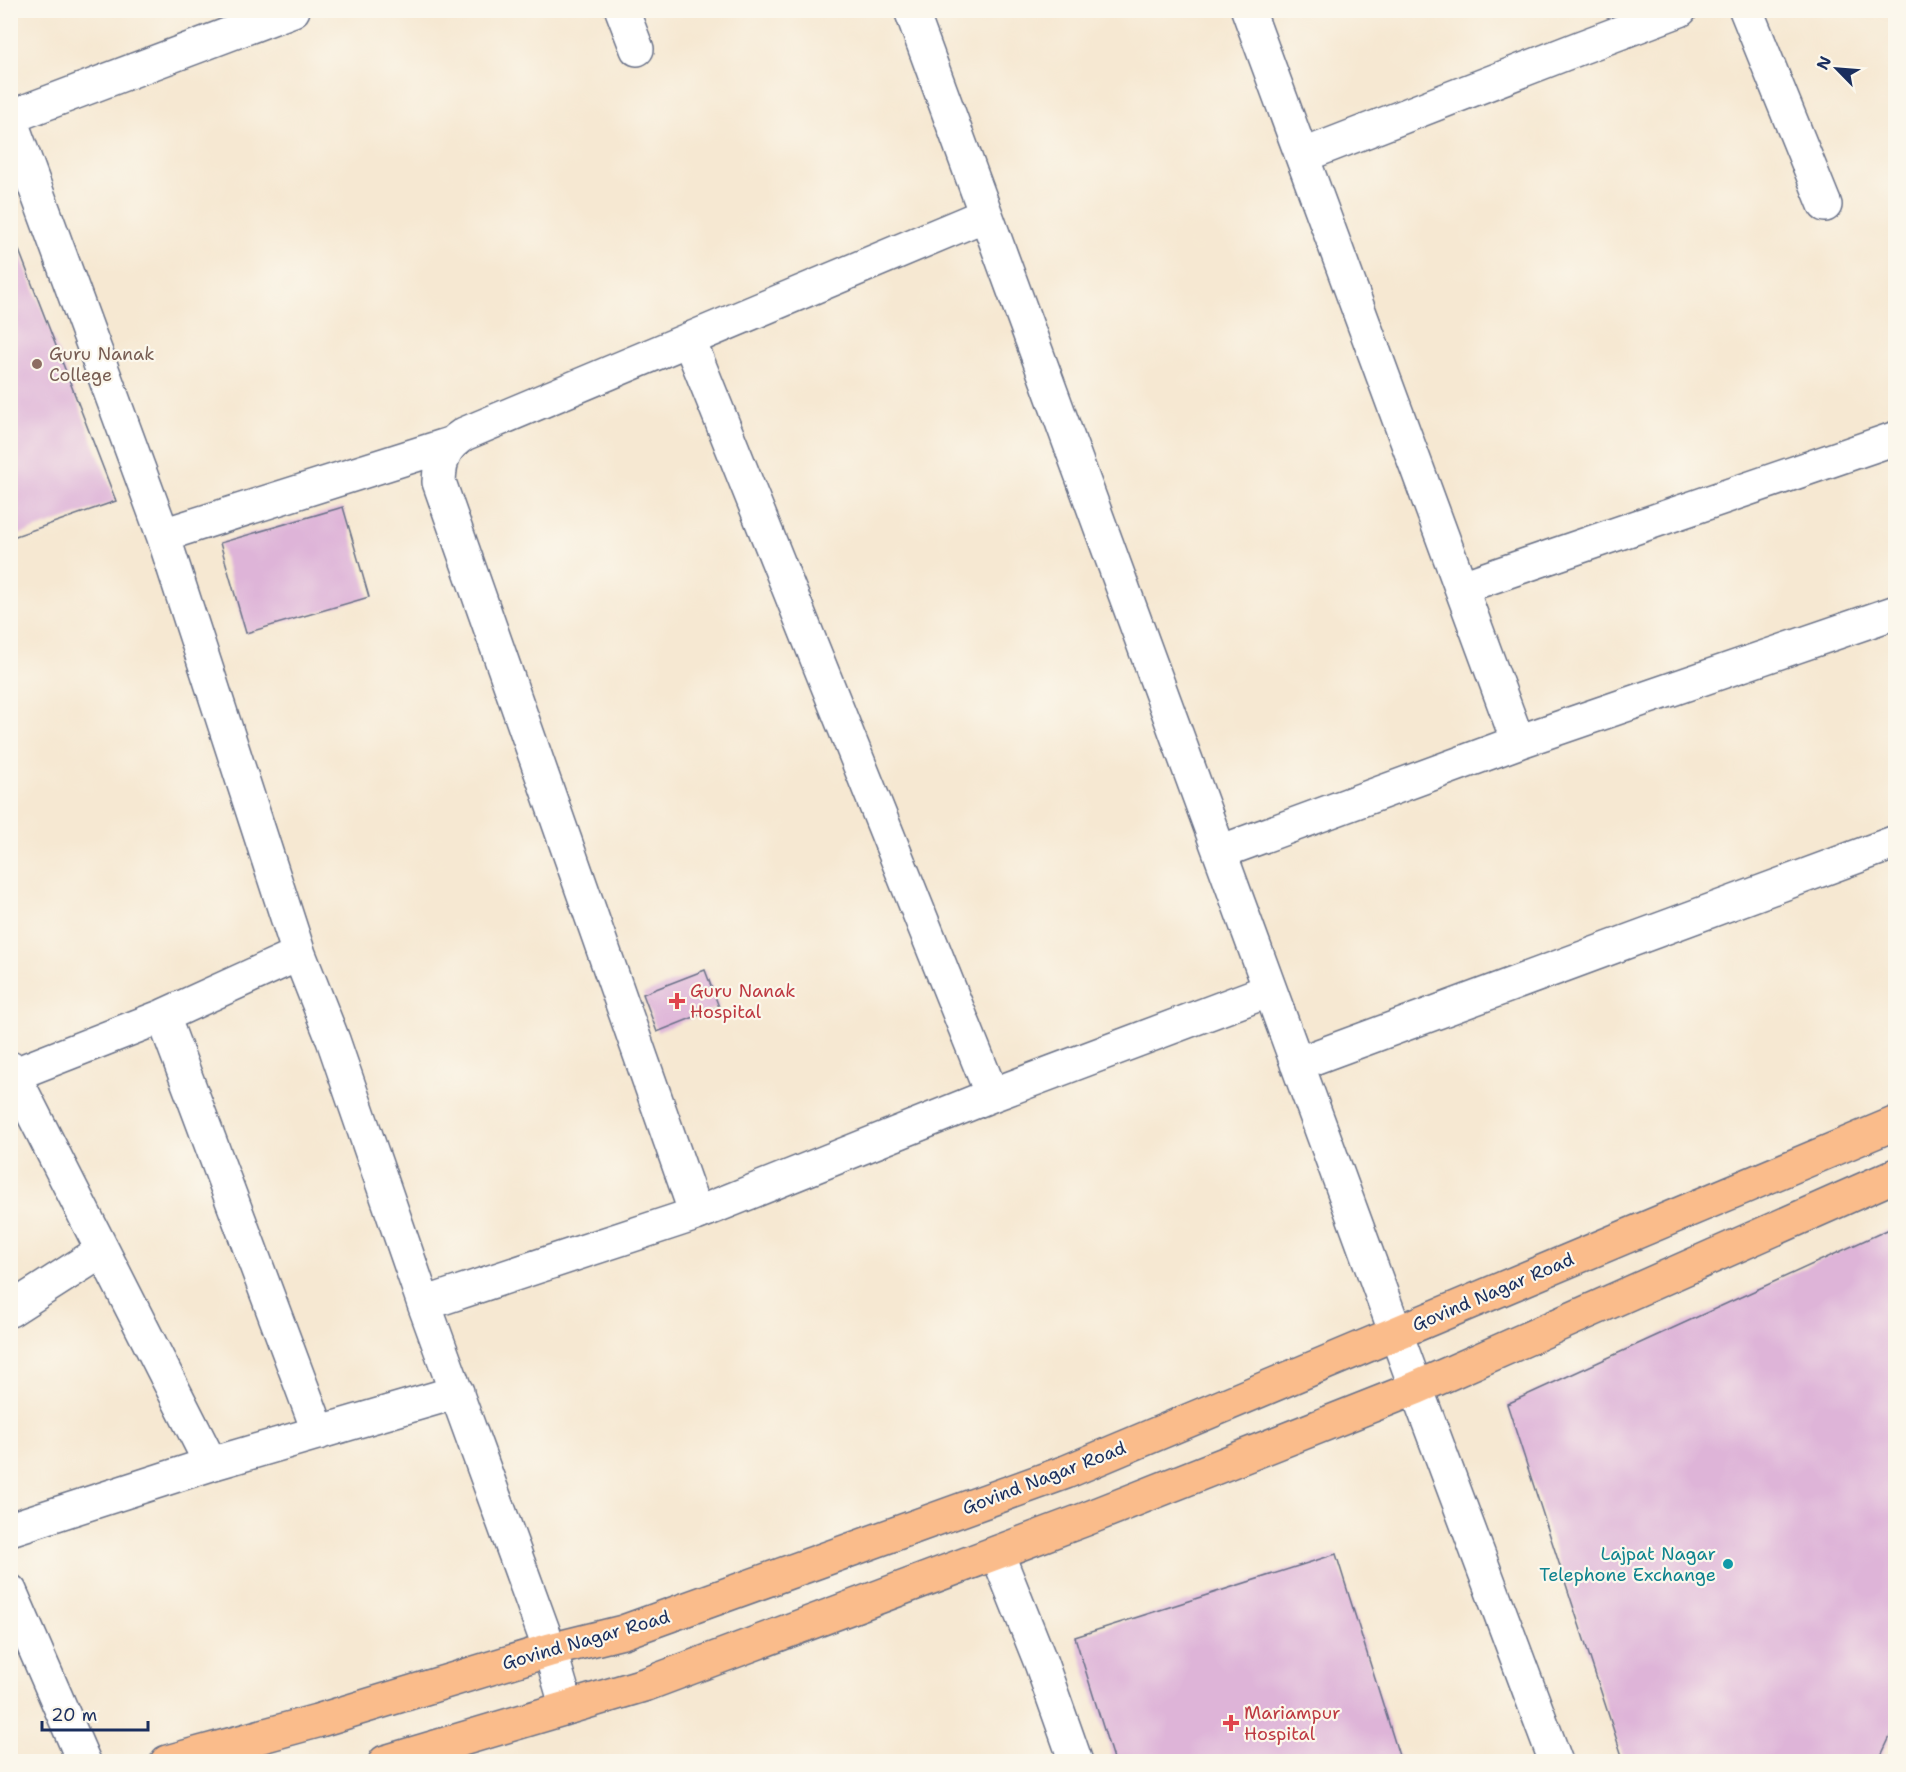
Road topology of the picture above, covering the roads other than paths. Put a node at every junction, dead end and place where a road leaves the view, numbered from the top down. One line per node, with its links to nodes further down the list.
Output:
1 (293, 10): 8 (street)
2 (622, 10): 7 (street)
3 (911, 10): 11 (street)
4 (1248, 10): 9 (street)
5 (1680, 10): 9 (street)
6 (1746, 10): 10 (street)
7 (637, 49)
8 (10, 118): 15 (street)
9 (1302, 156): 16 (street)
10 (1825, 205)
11 (986, 215): 12 (street); 20 (street)
12 (689, 339): 14 (street); 26 (street)
13 (1896, 438): 16 (street)
14 (450, 444): 15 (street); 29 (street)
15 (163, 535): 21 (street)
16 (1462, 587): 18 (street)
17 (1896, 612): 18 (street)
18 (1518, 742): 20 (street)
19 (1896, 842): 24 (street)
20 (1220, 852): 22 (street)
21 (299, 954): 23 (street); 31 (street)
22 (1270, 990): 24 (street); 26 (street)
23 (163, 1016): 25 (street); 36 (street)
24 (1297, 1064): 33 (street)
25 (12, 1072): 30 (street)
26 (992, 1095): 29 (street)
27 (1896, 1123): 33 (main road, Govind Nagar Road)
28 (1896, 1175): 34 (main road)
29 (696, 1214): 31 (street)
30 (102, 1251): 32 (street); 37 (street)
31 (424, 1304): 35 (street)
32 (10, 1310)
33 (1396, 1332): 34 (street); 41 (main road, Govind Nagar Road)
34 (1416, 1388): 39 (main road); 47 (street)
35 (457, 1392): 36 (street); 41 (street)
36 (319, 1433): 37 (street)
37 (211, 1464): 38 (street)
38 (10, 1529)
39 (997, 1553): 42 (main road); 46 (street)
40 (10, 1591): 43 (street)
41 (550, 1650): 42 (street); 44 (main road, Govind Nagar Road)
42 (567, 1708): 45 (main road)
43 (84, 1761)
44 (167, 1761)
45 (385, 1761)
46 (1076, 1761)
47 (1556, 1761)

